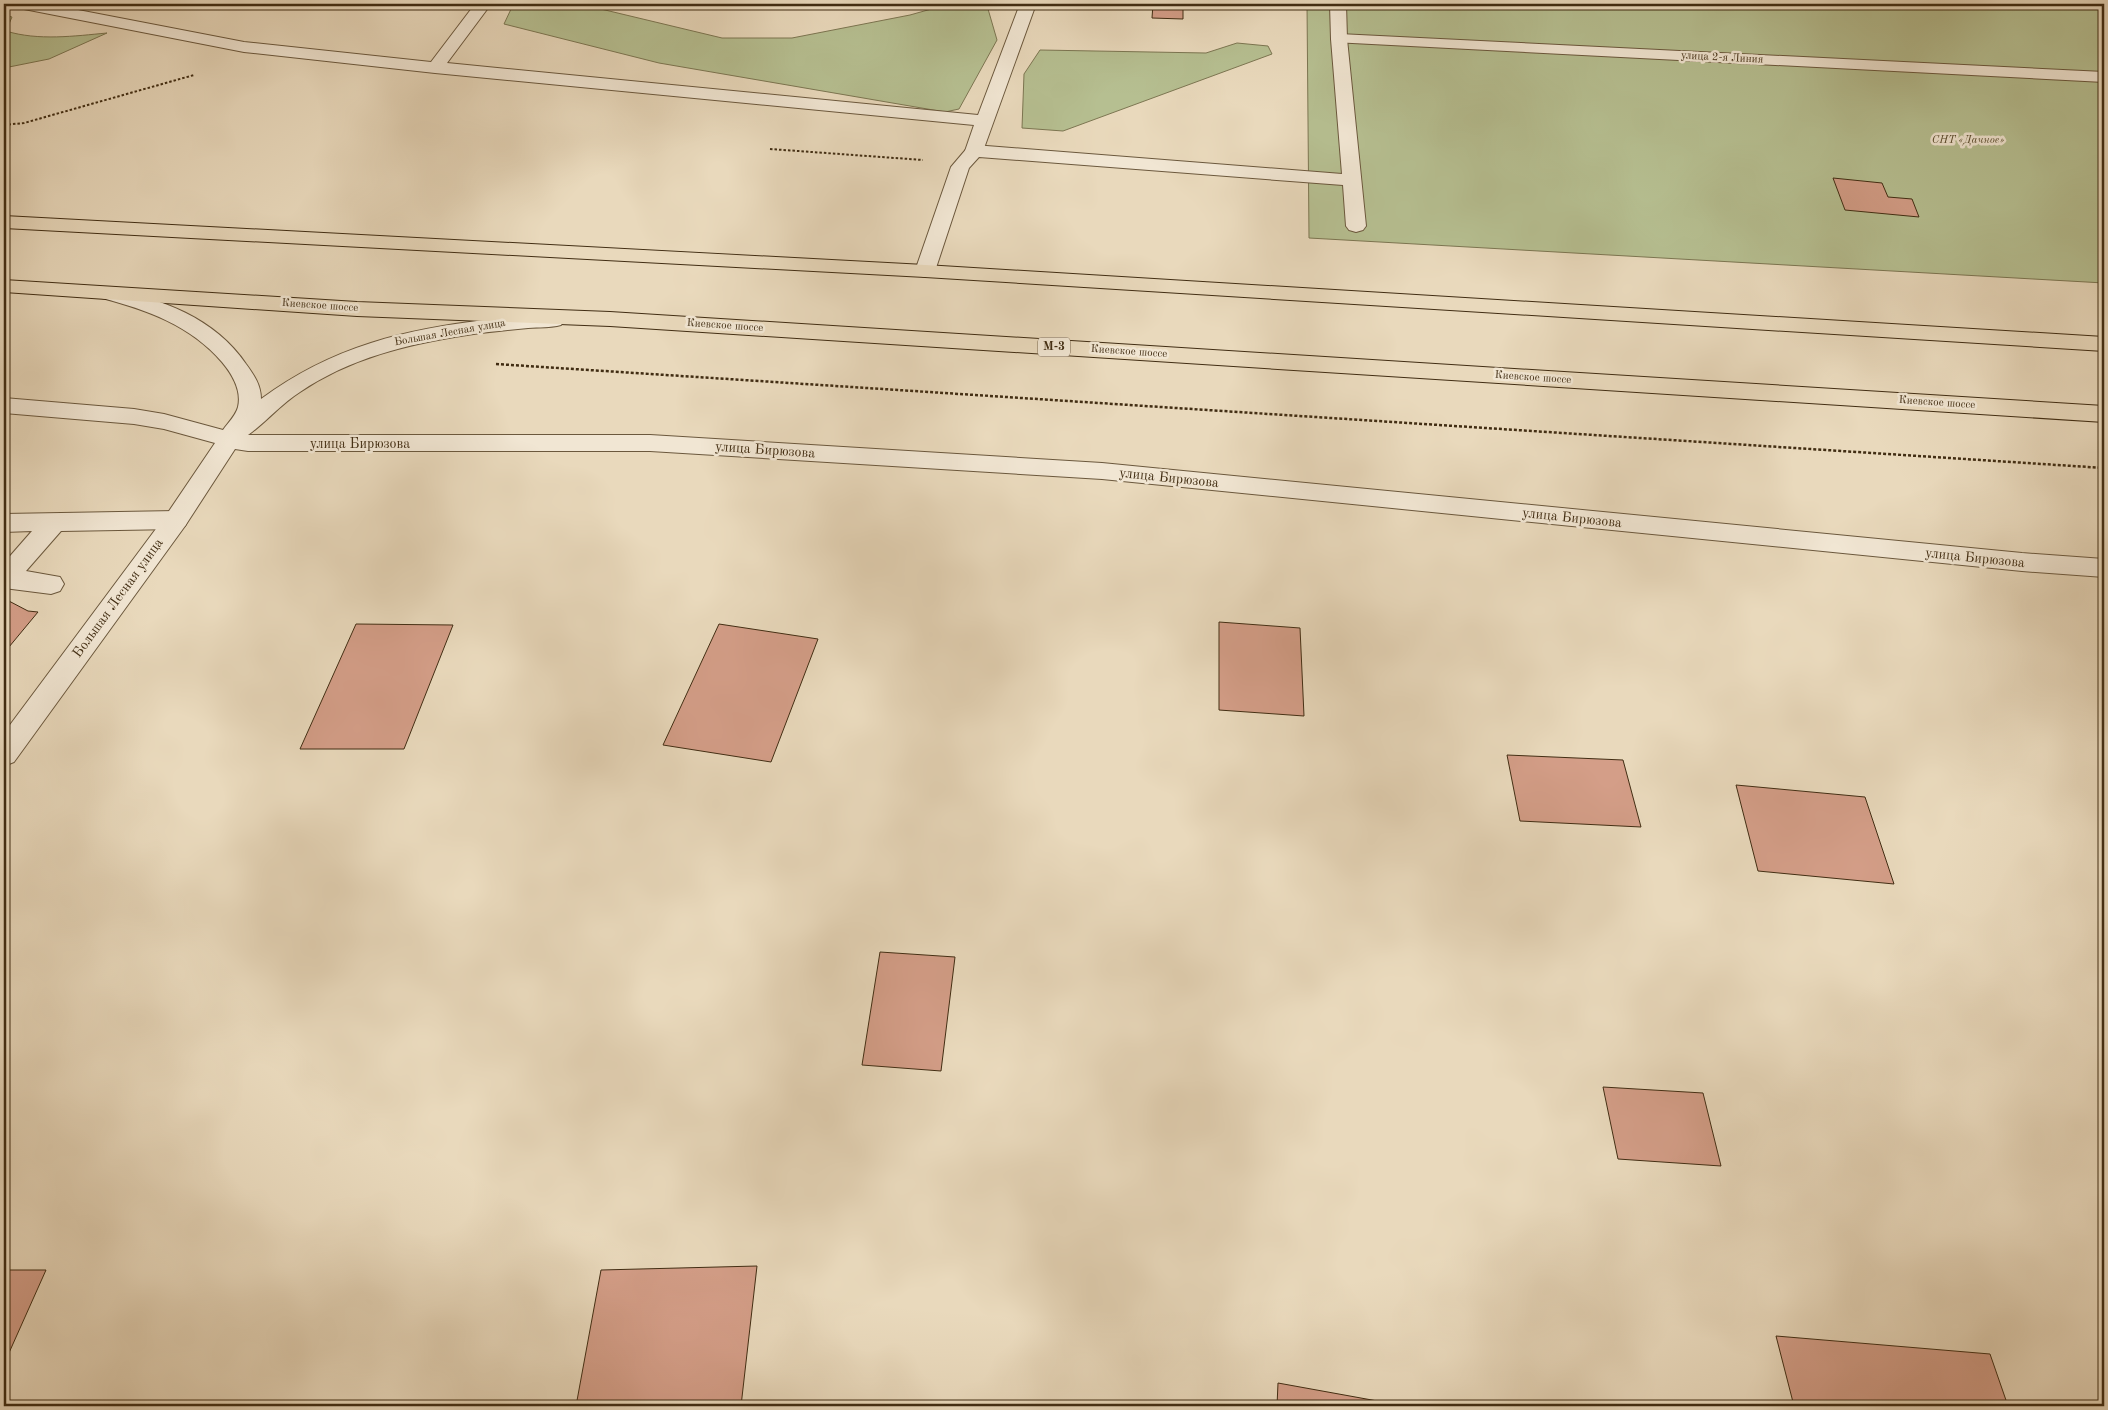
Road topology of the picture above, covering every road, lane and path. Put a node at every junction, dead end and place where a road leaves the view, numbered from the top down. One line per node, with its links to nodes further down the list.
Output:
1 (24, 4): 6 (street)
2 (483, 4): 6 (street)
3 (1028, 4): 9 (street)
4 (1338, 4): 5 (street)
5 (1339, 39): 8 (street, улица 2-я Линия); 13 (street)
6 (435, 68): 9 (street)
7 (196, 74): 10 (path)
8 (2104, 77)
9 (985, 121): 12 (street)
10 (4, 125)
11 (770, 149): 12 (path)
12 (969, 157): 13 (street); 16 (street)
13 (1352, 180): 15 (street)
14 (4, 222): 16 (highway)
15 (1356, 226)
16 (925, 271): 20 (highway)
17 (4, 286): 18 (highway, Киевское шоссе / М-3)
18 (109, 293): 19 (highway, Киевское шоссе / М-3); 24 (street, Большая Лесная улица)
19 (610, 319): 23 (highway, Киевское шоссе / М-3); 24 (street, Большая Лесная улица)
20 (2104, 344)
21 (488, 363): 25 (path)
22 (4, 405): 24 (street, улица Бирюзова)
23 (2104, 414)
24 (230, 440): 26 (street, Большая Лесная улица); 29 (street, улица Бирюзова)
25 (2104, 468)
26 (176, 520): 28 (street); 32 (street, Большая Лесная улица)
27 (4, 522): 28 (street)
28 (55, 522): 30 (street)
29 (2104, 568)
30 (4, 578): 31 (street)
31 (51, 584)
32 (4, 754)

